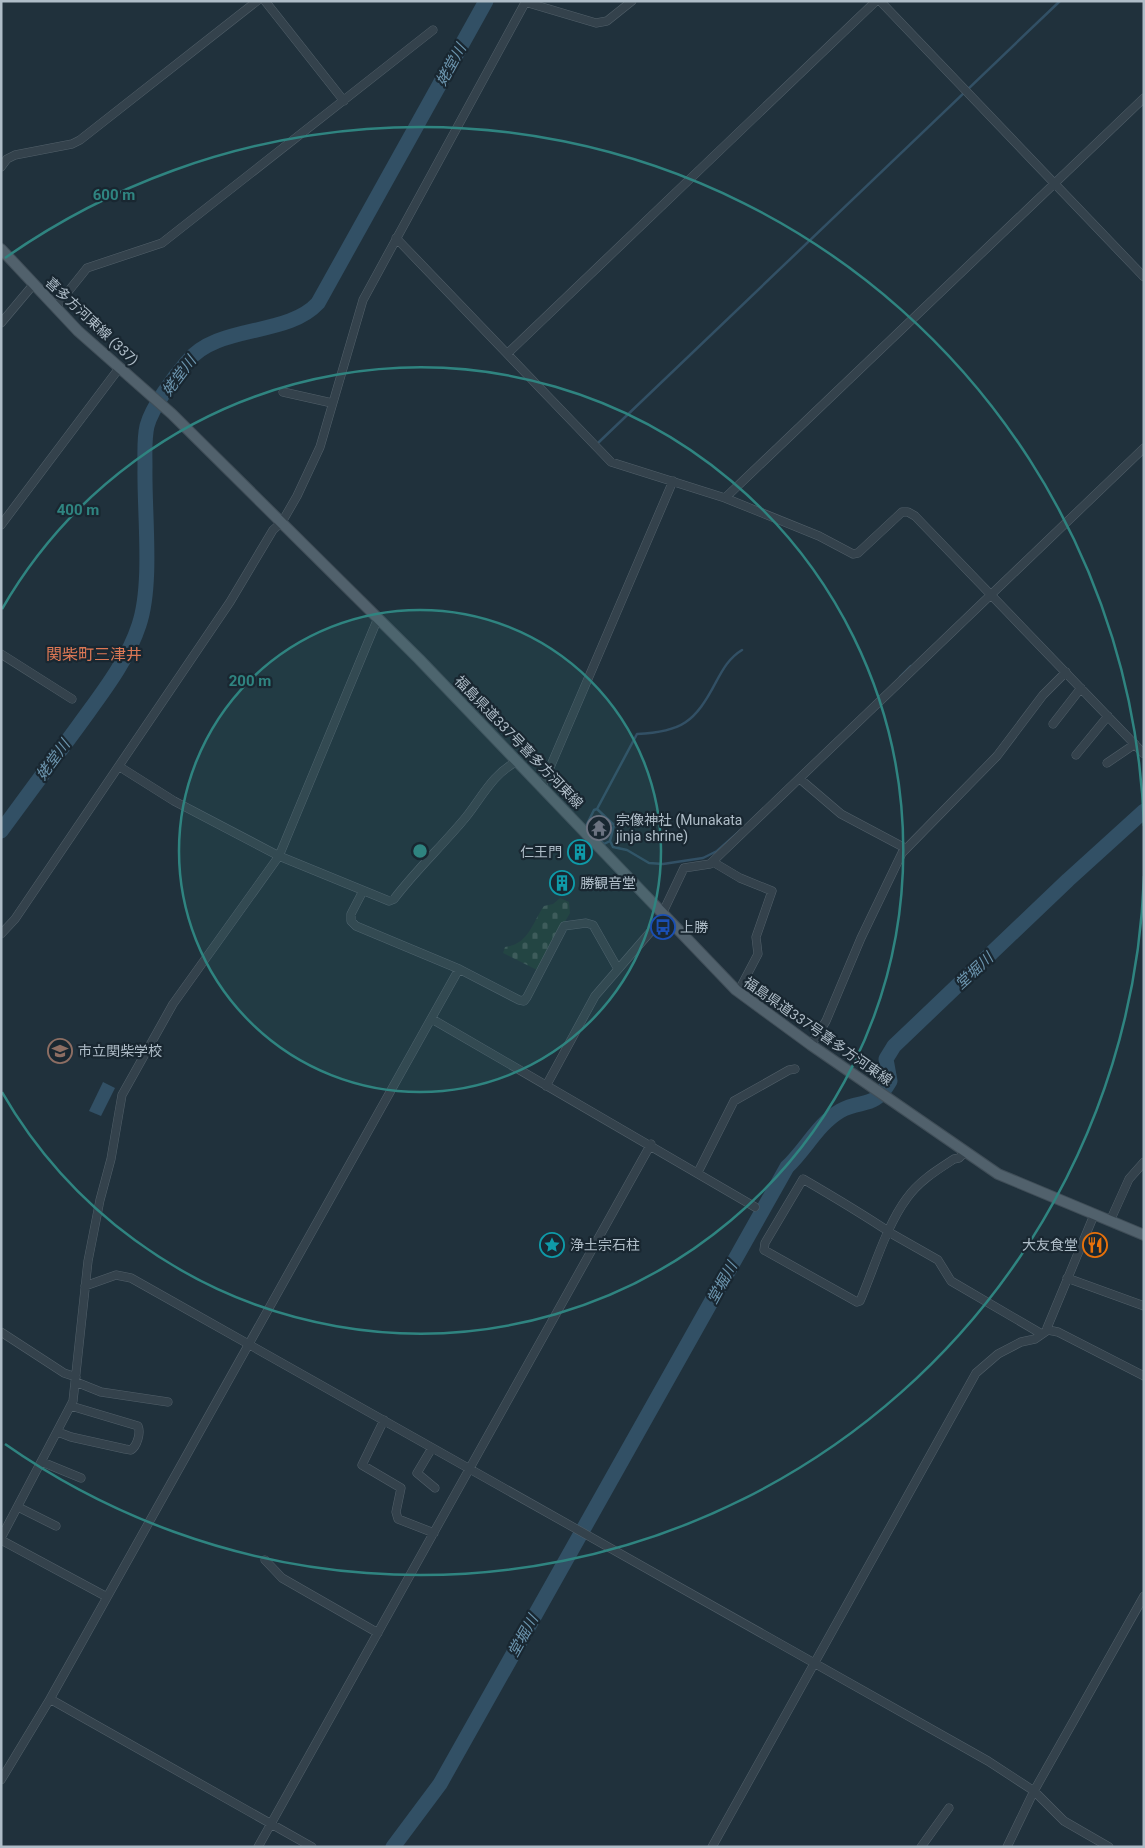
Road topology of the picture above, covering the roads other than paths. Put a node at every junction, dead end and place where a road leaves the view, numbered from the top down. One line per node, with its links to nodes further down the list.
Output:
1 (257, 1): 9 (street)
2 (265, 1): 8 (street)
3 (632, 1): 5 (street)
4 (878, 1): 10 (street); 17 (street)
5 (525, 2): 11 (street)
6 (432, 30): 8 (street)
7 (1144, 98): 10 (street)
8 (344, 101): 15 (street)
9 (1, 167)
10 (1054, 183): 13 (street); 24 (street)
11 (396, 238): 17 (street); 20 (street)
12 (1, 249): 14 (main road, 喜多方河東線 (337))
13 (1144, 277)
14 (33, 285): 15 (main road, 喜多方河東線 (337)); 16 (street)
15 (55, 308): 18 (main road, 喜多方河東線 (337))
16 (1, 323)
17 (508, 353): 23 (street)
18 (120, 367): 21 (main road, 喜多方河東線 (337)); 26 (street)
19 (283, 392): 20 (street)
20 (332, 403): 25 (street)
21 (172, 414): 25 (main road, 福島県道337号喜多方河東線)
22 (1144, 448): 27 (street)
23 (673, 481): 24 (street); 42 (street)
24 (725, 498): 27 (street)
25 (282, 522): 28 (main road, 福島県道337号喜多方河東線); 40 (street)
26 (1, 525)
27 (990, 595): 30 (street); 41 (street)
28 (378, 618): 38 (main road, 福島県道337号喜多方河東線); 44 (street)
29 (1, 654): 32 (street)
30 (1066, 672): 31 (street); 43 (street)
31 (1080, 688): 33 (street); 34 (street)
32 (72, 699)
33 (1108, 716): 35 (street); 37 (street)
34 (1053, 724)
35 (1135, 744): 36 (street); 39 (street)
36 (1144, 754)
37 (1076, 755)
38 (518, 761): 42 (main road, 福島県道337号喜多方河東線); 46 (street)
39 (1107, 763)
40 (120, 767): 44 (street); 48 (street)
41 (800, 779): 43 (street); 45 (street)
42 (542, 786): 47 (main road, 福島県道337号喜多方河東線)
43 (905, 848): 53 (street)
44 (279, 856): 46 (street); 67 (street)
45 (713, 862): 47 (street); 51 (street)
46 (364, 891): 49 (street)
47 (664, 913): 50 (street); 51 (main road, 福島県道337号喜多方河東線)
48 (1, 934)
49 (459, 969): 50 (street); 52 (street)
50 (618, 969): 55 (street)
51 (738, 992): 53 (main road, 福島県道337号喜多方河東線)
52 (432, 1019): 55 (street); 72 (street)
53 (811, 1045): 57 (main road, 福島県道337号喜多方河東線)
54 (795, 1069): 60 (street)
55 (546, 1086): 56 (street)
56 (651, 1144): 60 (street); 81 (street)
57 (965, 1152): 62 (main road, 福島県道337号喜多方河東線); 64 (street)
58 (1144, 1162): 59 (street)
59 (1140, 1170): 63 (street)
60 (698, 1172): 61 (street)
61 (755, 1207)
62 (1094, 1215): 63 (main road, 福島県道337号喜多方河東線); 66 (street)
63 (1110, 1221): 65 (main road, 福島県道337号喜多方河東線)
64 (889, 1232): 64 (street); 71 (street)
65 (1144, 1235)
66 (1067, 1278): 68 (street); 69 (street)
67 (85, 1286): 72 (street); 74 (street)
68 (1144, 1306)
69 (1048, 1330): 71 (street); 73 (street)
70 (1, 1332): 74 (street)
71 (1040, 1333): 92 (street)
72 (250, 1344): 77 (street); 90 (street)
73 (1144, 1376)
74 (76, 1380): 75 (street); 76 (street)
75 (168, 1402)
76 (71, 1406): 78 (street); 78 (street)
77 (384, 1420): 79 (street); 86 (street)
78 (58, 1432): 80 (street)
79 (432, 1448): 81 (street); 83 (street)
80 (42, 1462): 82 (street); 84 (street)
81 (470, 1470): 86 (street); 92 (street)
82 (81, 1478)
83 (435, 1488)
84 (18, 1507): 85 (street); 87 (street)
85 (56, 1526)
86 (434, 1533): 91 (street)
87 (1, 1539): 90 (street)
88 (265, 1560): 91 (street)
89 (1144, 1596): 95 (street)
90 (106, 1597): 93 (street)
91 (378, 1633): 97 (street)
92 (814, 1664): 95 (street); 100 (street)
93 (50, 1699): 94 (street); 97 (street)
94 (1, 1780)
95 (1034, 1791): 102 (street); 103 (street)
96 (950, 1808): 101 (street)
97 (271, 1824): 98 (street); 99 (street)
98 (258, 1847)
99 (312, 1847)
100 (712, 1847)
101 (921, 1847)
102 (1007, 1847)
103 (1109, 1847)

